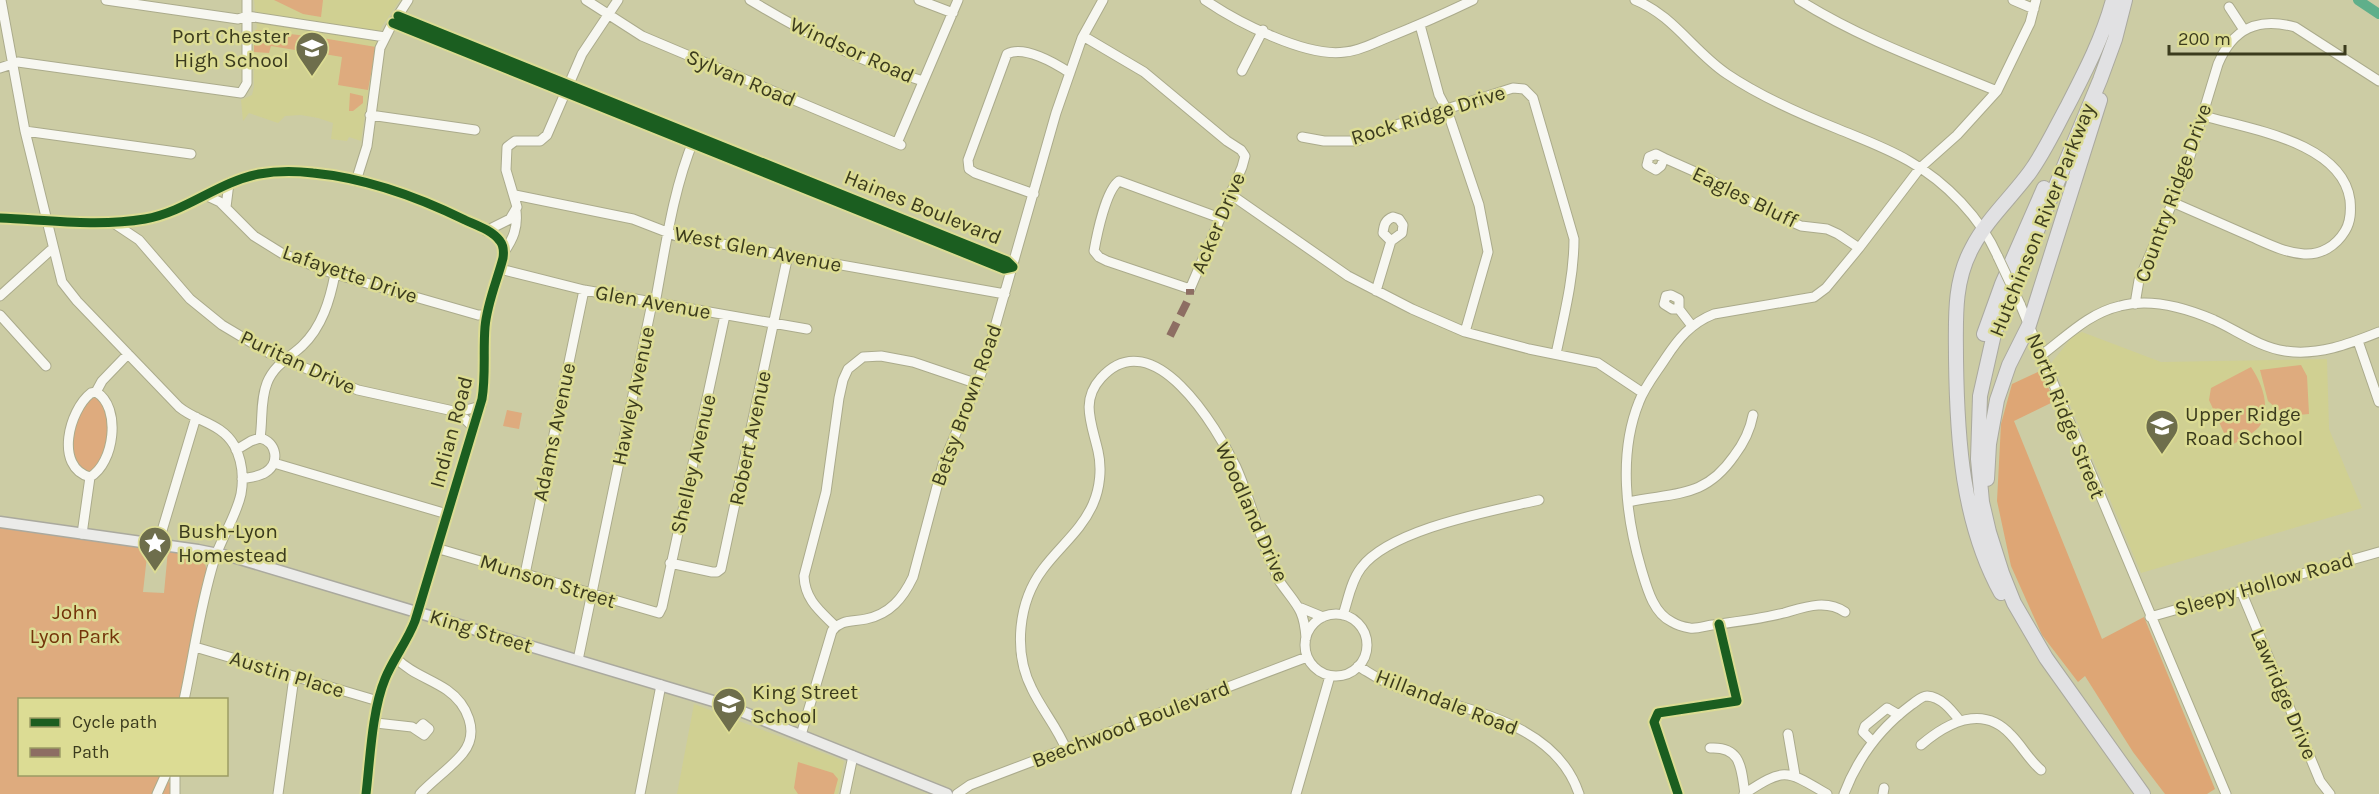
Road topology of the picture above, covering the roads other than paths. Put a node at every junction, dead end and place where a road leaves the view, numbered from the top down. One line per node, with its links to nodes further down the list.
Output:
1 (1, 0): 30 (street)
2 (106, 0): 23 (street)
3 (247, 0): 23 (street)
4 (408, 0): 24 (street)
5 (586, 0): 22 (street, Sylvan Road)
6 (618, 0): 22 (street)
7 (750, 0): 34 (street, Windsor Road)
8 (920, 0): 21 (street)
9 (958, 0): 21 (street)
10 (1103, 0): 28 (street, Betsy Brown Road)
11 (1205, 0): 26 (street)
12 (1635, 0): 47 (street, North Ridge Street)
13 (1799, 0): 37 (street)
14 (2013, 0): 19 (street)
15 (2113, 0): 62 (highway)
16 (2117, 0): 123 (highway, Hutchinson River Parkway)
17 (2125, 0): 85 (highway); 123 (highway, Hutchinson River Parkway)
18 (1468, 1): 25 (street)
19 (2035, 4): 37 (street)
20 (2229, 7): 27 (street)
21 (953, 13): 34 (street)
22 (608, 14): 34 (street, Sylvan Road); 36 (street)
23 (247, 16): 29 (street); 30 (street)
24 (395, 20): 29 (street); 36 (street, Haines Boulevard)
25 (1420, 25): 26 (street); 38 (street)
26 (1263, 30): 32 (street)
27 (2244, 30): 35 (street); 40 (street, Country Ridge Drive)
28 (1083, 36): 33 (street, Betsy Brown Road); 51 (street, Acker Drive)
29 (385, 38): 39 (street)
30 (12, 64): 31 (street); 42 (street)
31 (0, 68)
32 (1242, 71)
33 (1070, 73): 50 (street, Betsy Brown Road); 50 (street)
34 (924, 81)
35 (2379, 81)
36 (568, 89): 44 (street, Haines Boulevard); 53 (street, Indian Road)
37 (1997, 91): 47 (street)
38 (1447, 110): 43 (street, Rock Ridge Drive); 88 (street); 92 (street, Rock Ridge Drive)
39 (370, 115): 41 (street); 48 (street)
40 (2204, 116): 54 (street, Country Ridge Drive); 54 (street)
41 (475, 130)
42 (25, 131): 45 (street); 60 (street)
43 (1302, 137)
44 (694, 139): 64 (street, Hawley Avenue); 71 (street, Haines Boulevard)
45 (191, 154)
46 (1664, 158): 68 (street, Eagles Bluff)
47 (1920, 168): 62 (street, North Ridge Street); 68 (street)
48 (356, 181): 49 (street); 63 (street)
49 (229, 183): 52 (street); 55 (street)
50 (1034, 194): 71 (street, Betsy Brown Road)
51 (1230, 194): 59 (street, Acker Drive); 75 (street)
52 (205, 195): 55 (street, Lafayette Drive); 58 (street)
53 (515, 195): 56 (street, Indian Road); 64 (street, West Glen Avenue)
54 (2172, 202): 79 (street, Country Ridge Drive)
55 (226, 207): 73 (street, Lafayette Drive)
56 (516, 211): 63 (street); 69 (street, Indian Road)
57 (0, 218): 60 (street)
58 (144, 219): 61 (street); 65 (street)
59 (1220, 219): 59 (street, Acker Drive)
60 (46, 220): 61 (street); 67 (street)
61 (112, 222): 65 (street, Puritan Drive)
62 (1982, 228): 85 (street, North Ridge Street, bridge); 123 (highway)
63 (486, 231): 69 (street)
64 (669, 233): 70 (street, West Glen Avenue); 78 (street, Hawley Avenue)
65 (139, 240): 94 (street, Puritan Drive)
66 (1391, 241): 75 (street)
67 (53, 248): 77 (street); 91 (street)
68 (1859, 248): 86 (street)
69 (504, 252): 72 (street, Indian Road)
70 (788, 255): 76 (street, West Glen Avenue); 84 (street, Robert Avenue)
71 (1012, 267): 76 (street, Betsy Brown Road)
72 (500, 269): 74 (street, Glen Avenue); 82 (street, Indian Road)
73 (335, 274): 82 (street, Lafayette Drive); 94 (street)
74 (584, 290): 78 (street, Glen Avenue); 120 (street, Adams Avenue)
75 (1376, 291): 88 (street)
76 (1005, 294): 96 (street, Betsy Brown Road)
77 (0, 296)
78 (654, 302): 83 (street, Glen Avenue); 122 (street, Hawley Avenue)
79 (2135, 303): 90 (street); 93 (street)
80 (1679, 309): 86 (street)
81 (0, 315): 95 (street)
82 (487, 315): 100 (street, Indian Road)
83 (725, 315): 84 (street, Glen Avenue); 119 (street, Shelley Avenue)
84 (774, 323): 87 (street, Glen Avenue); 119 (street, Robert Avenue)
85 (2029, 325): 93 (street, North Ridge Street); 123 (highway)
86 (1692, 326): 98 (street)
87 (807, 329)
88 (1465, 332): 92 (street)
89 (2379, 332): 90 (street)
90 (2358, 341): 99 (street)
91 (128, 354): 97 (street); 103 (street)
92 (1556, 354): 98 (street)
93 (2043, 354): 130 (street, North Ridge Street)
94 (284, 360): 101 (street, Puritan Drive); 105 (street)
95 (46, 366)
96 (978, 384): 131 (street, Betsy Brown Road); 131 (street)
97 (96, 392): 108 (street); 108 (street)
98 (1643, 393): 111 (street)
99 (2379, 402)
100 (481, 406): 101 (street, Puritan Drive); 104 (street, Indian Road)
101 (458, 412): 104 (street)
102 (1753, 415): 111 (street)
103 (196, 417): 106 (street); 115 (street)
104 (474, 428): 112 (street, Indian Road)
105 (261, 438): 106 (street); 107 (street)
106 (236, 450): 109 (street)
107 (274, 463): 109 (street); 112 (street)
108 (90, 477): 114 (street)
109 (242, 479): 118 (street)
110 (1539, 500): 128 (street)
111 (1628, 502): 126 (street)
112 (447, 514): 116 (street, Indian Road)
113 (0, 522): 114 (main road, King Street)
114 (82, 534): 115 (main road, King Street)
115 (158, 544): 118 (main road, King Street)
116 (436, 548): 120 (street, Munson Street); 125 (street, Indian Road)
117 (2379, 552): 121 (street, Sleepy Hollow Road)
118 (216, 554): 125 (main road, King Street); 133 (street)
119 (670, 563): 127 (street, Shelley Avenue)
120 (525, 574): 122 (street, Munson Street)
121 (2241, 591): 130 (street, Sleepy Hollow Road); 175 (street, Lawridge Drive)
122 (591, 594): 127 (street, Munson Street); 136 (street, Hawley Avenue)
123 (2006, 594): 172 (highway, Hutchinson River Parkway); 173 (highway, Hutchinson River Parkway)
124 (1301, 608): 129 (street, Woodland Drive); 132 (street, Woodland Drive); 152 (street, Woodland Drive)
125 (417, 612): 135 (street, Indian Road); 136 (main road, King Street)
126 (1845, 612)
127 (659, 613)
128 (1343, 615): 129 (street); 137 (street)
129 (1323, 617): 132 (street)
130 (2150, 617): 174 (street, North Ridge Street)
131 (836, 626): 148 (street)
132 (1306, 638): 134 (street)
133 (195, 647): 138 (street, Austin Place); 141 (street)
134 (1307, 657): 139 (street); 152 (street, Beechwood Boulevard)
135 (396, 658): 142 (street, Indian Road); 162 (street)
136 (578, 660): 140 (main road, King Street)
137 (1358, 666): 139 (street); 168 (street, Hillandale Road)
138 (294, 676): 142 (street, Austin Place); 160 (street)
139 (1330, 676): 167 (street)
140 (661, 685): 148 (main road, King Street); 163 (street)
141 (184, 698)
142 (378, 701): 145 (street, Indian Road)
143 (1899, 715): 144 (street); 149 (street); 149 (street)
144 (1960, 722): 150 (street); 154 (street)
145 (376, 723): 146 (street); 161 (street, Indian Road)
146 (418, 729)
147 (1788, 734): 155 (street)
148 (801, 735): 153 (main road, King Street)
149 (1872, 741): 171 (street)
150 (1921, 745)
151 (1710, 748): 169 (street)
152 (1066, 749): 166 (street, Beechwood Boulevard)
153 (853, 756): 164 (street); 165 (main road, King Street)
154 (2042, 770)
155 (1795, 775): 169 (street); 170 (street)
156 (165, 776): 158 (street)
157 (175, 776): 159 (street)
158 (158, 794)
159 (175, 794)
160 (278, 794)
161 (366, 794)
162 (420, 794)
163 (639, 794)
164 (845, 794)
165 (947, 794)
166 (957, 794)
167 (1296, 794)
168 (1579, 794)
169 (1745, 794)
170 (1827, 794)
171 (1844, 794)
172 (2134, 794)
173 (2143, 794)
174 (2226, 794)
175 (2330, 794)

